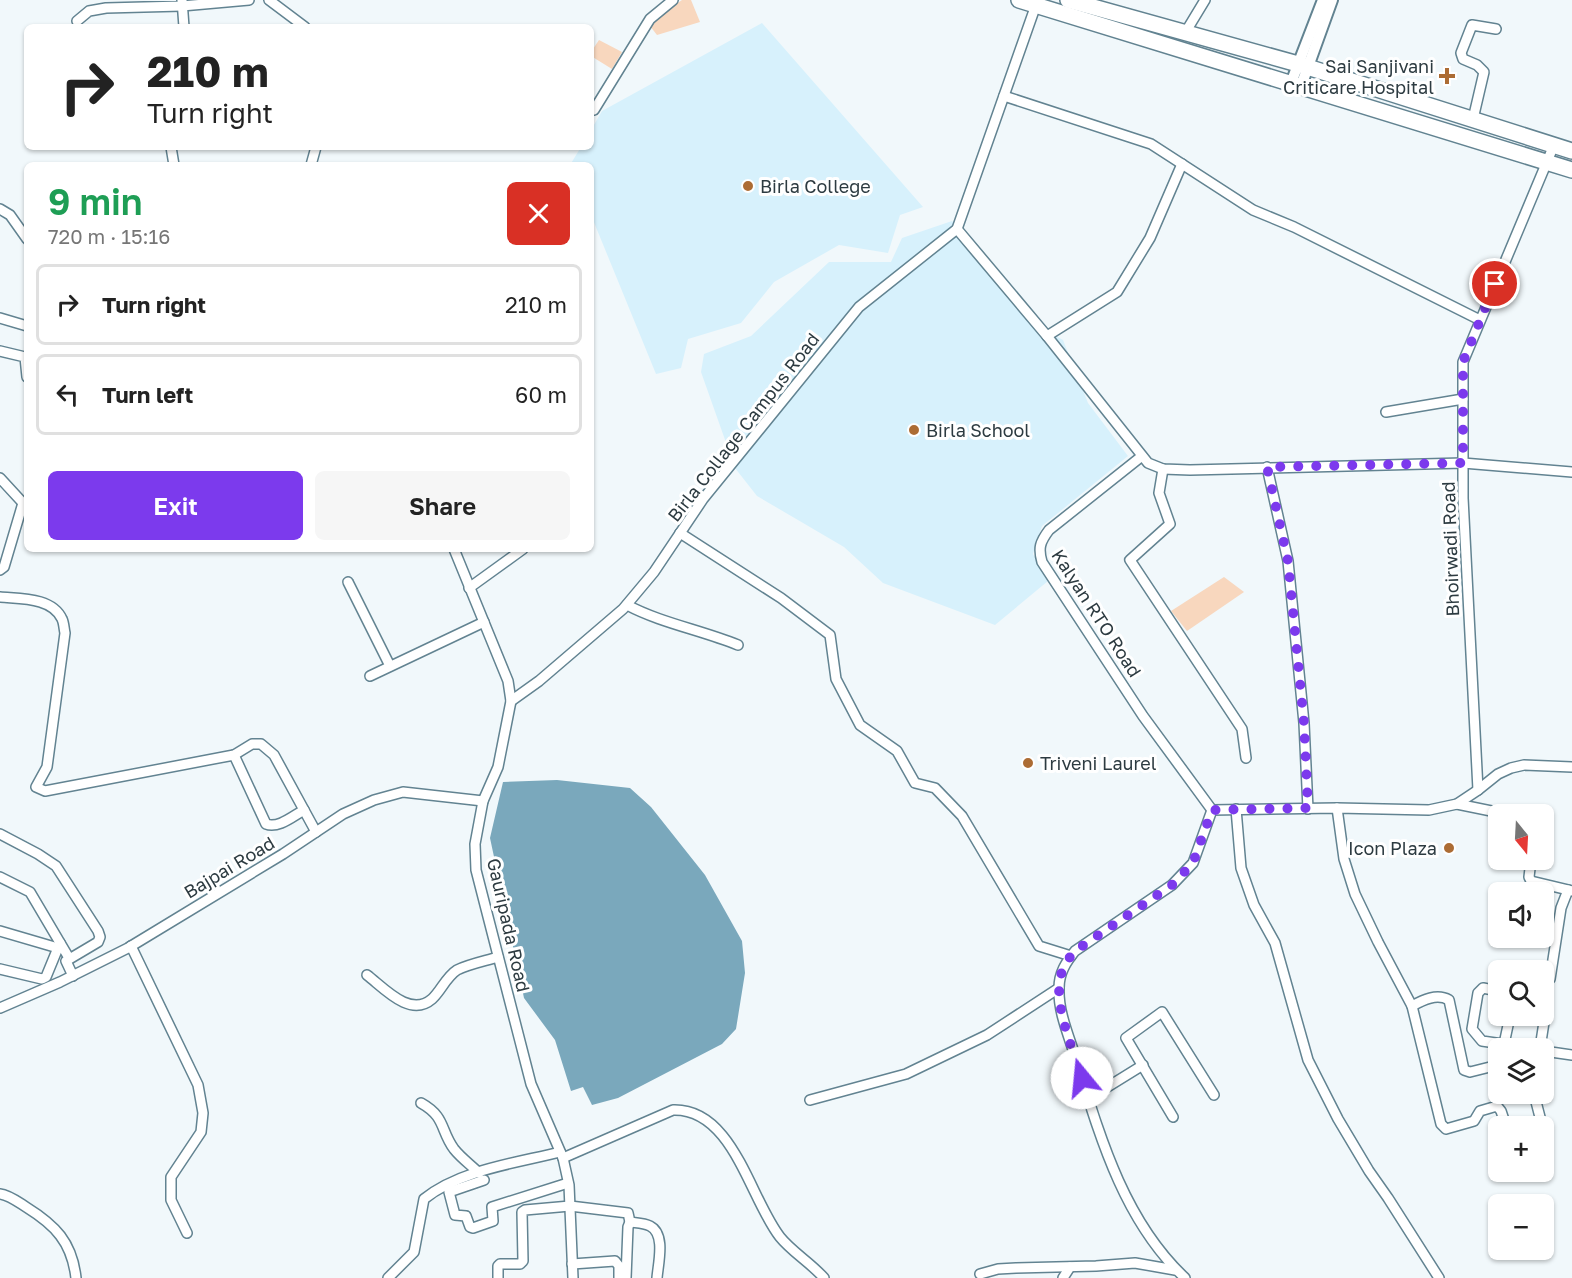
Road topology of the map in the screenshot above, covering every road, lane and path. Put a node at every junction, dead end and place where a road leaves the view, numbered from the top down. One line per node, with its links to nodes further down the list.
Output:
1 (249, 0): 10 (street)
2 (269, 0): 13 (street)
3 (673, 0): 19 (street)
4 (1019, 0): 9 (highway)
5 (1068, 0): 15 (highway)
6 (1205, 0): 15 (street)
7 (1323, 0): 16 (street)
8 (1332, 0): 16 (street)
9 (1037, 2): 17 (highway); 18 (street)
10 (182, 3): 11 (street); 12 (street)
11 (77, 21)
12 (184, 24)
13 (300, 24)
14 (1496, 29): 20 (street)
15 (1185, 33): 16 (highway)
16 (1303, 66): 17 (street); 20 (highway)
17 (1296, 85): 23 (highway)
18 (1004, 96): 24 (street); 27 (street)
19 (594, 110)
20 (1473, 119): 21 (highway)
21 (1554, 145): 22 (highway); 23 (street, Bhoirwadi Road)
22 (1572, 151)
23 (1547, 162): 25 (highway); 30 (street, Bhoirwadi Road)
24 (1182, 164): 30 (street); 32 (street)
25 (1572, 170)
26 (0, 209): 28 (street)
27 (957, 229): 32 (street); 45 (street, Birla Collage Campus Road)
28 (24, 235)
29 (0, 318): 31 (street)
30 (1480, 320): 35 (street, Bhoirwadi Road)
31 (24, 325)
32 (1047, 336): 37 (street)
33 (0, 351): 34 (street)
34 (24, 357)
35 (1463, 399): 36 (street); 38 (street, Bhoirwadi Road)
36 (1386, 412)
37 (1142, 456): 40 (street); 67 (street, Kalyan RTO Road)
38 (1463, 463): 39 (street); 41 (street); 61 (street, Bhoirwadi Road)
39 (1267, 467): 40 (street); 64 (street)
40 (1163, 469): 59 (street)
41 (1572, 472)
42 (0, 478): 43 (street)
43 (24, 501)
44 (24, 505): 48 (street)
45 (680, 533): 52 (street, Birla Collage Campus Road); 79 (street)
46 (455, 552): 50 (street, Gauripada Road)
47 (512, 553): 50 (street)
48 (0, 570)
49 (348, 582): 55 (street)
50 (469, 588): 53 (street, Gauripada Road)
51 (0, 597): 58 (street)
52 (627, 604): 54 (street); 57 (street, Birla Collage Campus Road)
53 (484, 622): 55 (street); 57 (street, Gauripada Road)
54 (738, 645)
55 (390, 666): 56 (street)
56 (370, 676)
57 (510, 701): 62 (street, Gauripada Road)
58 (234, 755): 66 (street); 66 (street)
59 (1246, 758)
60 (1572, 767): 61 (street)
61 (1478, 790): 63 (street)
62 (483, 801): 70 (street, Bajpai Road); 80 (street, Gauripada Road)
63 (1456, 804): 65 (street); 69 (street)
64 (1308, 808): 65 (street); 68 (street)
65 (1337, 808): 88 (street)
66 (304, 810): 70 (street)
67 (1212, 810): 68 (street); 79 (street)
68 (1236, 810): 122 (street)
69 (1488, 810)
70 (316, 832): 77 (street, Bajpai Road)
71 (0, 834): 81 (street)
72 (1530, 870): 74 (street)
73 (0, 877): 78 (street)
74 (1570, 891): 75 (street)
75 (1568, 901): 82 (street)
76 (0, 931): 78 (street)
77 (131, 945): 85 (street, Bajpai Road); 107 (street)
78 (59, 946): 81 (street); 83 (street)
79 (1071, 956): 86 (street)
80 (498, 957): 84 (street); 101 (street, Gauripada Road)
81 (69, 958): 85 (street)
82 (1554, 962)
83 (0, 969)
84 (367, 975)
85 (73, 976): 89 (street, Bajpai Road)
86 (1059, 988): 96 (street); 97 (street)
87 (1488, 989): 90 (street)
88 (1412, 1006): 94 (street); 99 (street)
89 (0, 1008)
90 (1488, 1042)
91 (1554, 1052): 92 (street)
92 (1572, 1055)
93 (1143, 1065): 95 (street); 96 (street); 100 (street)
94 (1488, 1068)
95 (1214, 1095)
96 (1088, 1098): 110 (street)
97 (810, 1101)
98 (421, 1103): 102 (street)
99 (1503, 1116)
100 (1173, 1117)
101 (562, 1155): 102 (street); 103 (street, Gauripada Road); 119 (street)
102 (482, 1176): 103 (street); 113 (street)
103 (568, 1183): 105 (street, Gauripada Road)
104 (0, 1194): 112 (street)
105 (570, 1206): 106 (street); 108 (street, Gauripada Road); 114 (street)
106 (630, 1222): 117 (street); 118 (street)
107 (187, 1233)
108 (572, 1264): 115 (street, Gauripada Road); 116 (street)
109 (1070, 1267): 110 (street); 111 (street); 120 (street)
110 (1177, 1271): 121 (street)
111 (980, 1274)
112 (76, 1278)
113 (388, 1278)
114 (498, 1278)
115 (573, 1278)
116 (619, 1278)
117 (626, 1278)
118 (657, 1278)
119 (824, 1278)
120 (1063, 1278)
121 (1185, 1278)
122 (1439, 1278)

